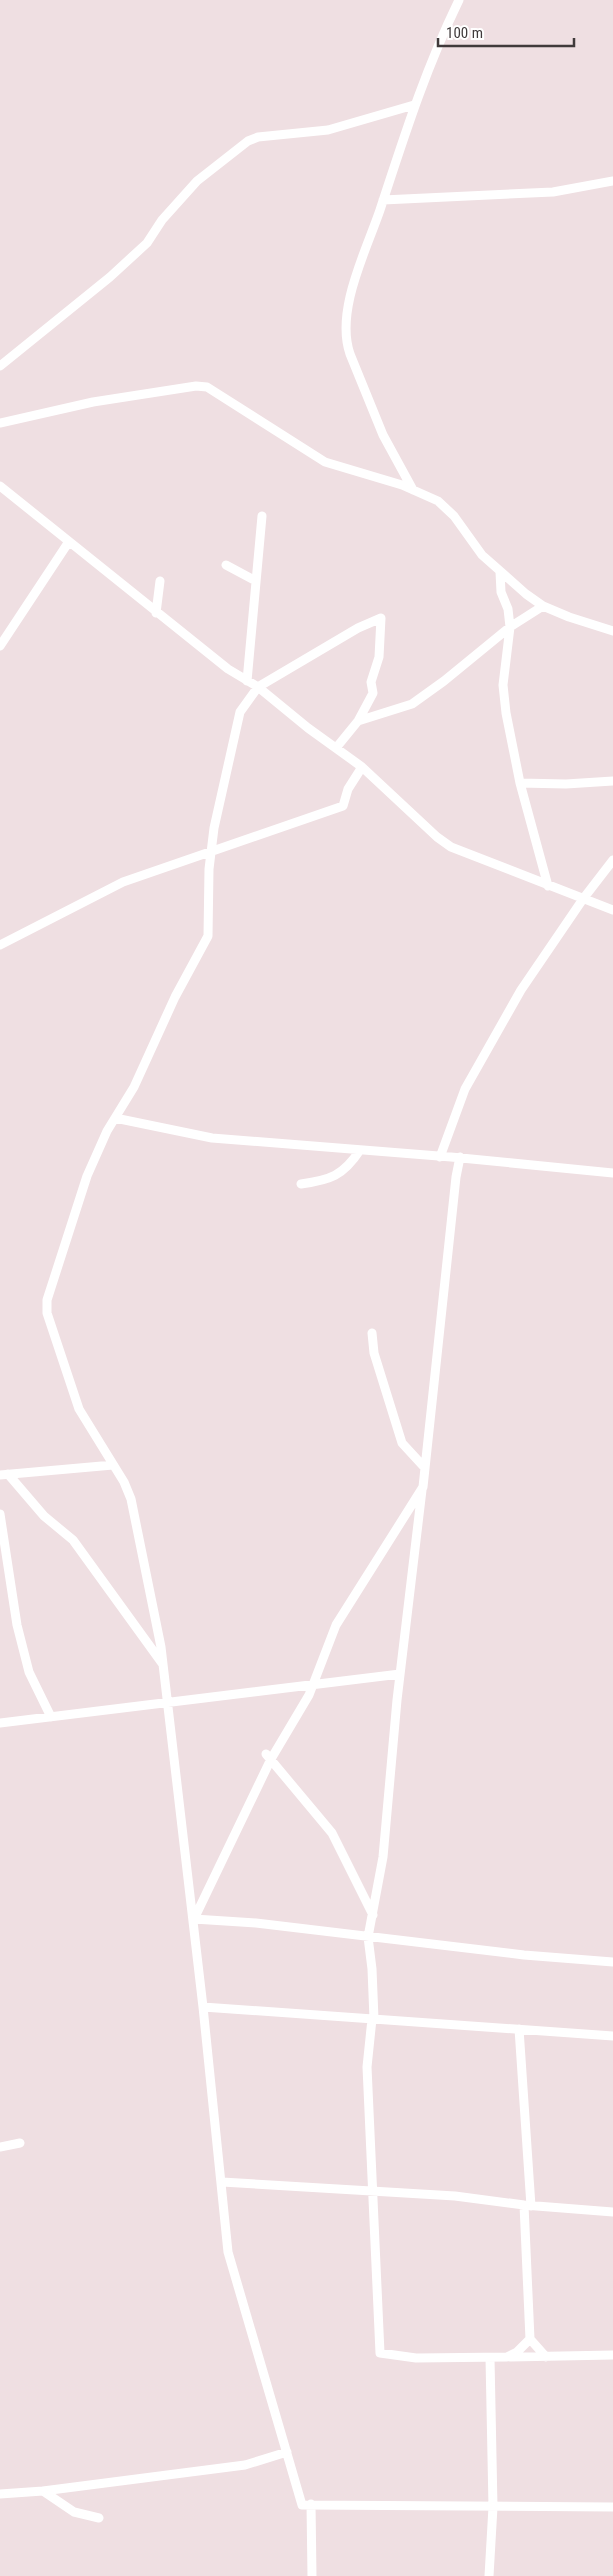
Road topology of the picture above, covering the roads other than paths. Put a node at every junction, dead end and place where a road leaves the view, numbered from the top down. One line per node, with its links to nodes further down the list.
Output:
1 (459, 0): 2 (street)
2 (414, 105): 4 (street); 5 (street)
3 (613, 181): 4 (street)
4 (383, 200): 8 (street)
5 (0, 366)
6 (0, 423): 8 (street)
7 (0, 486): 10 (street)
8 (413, 490): 12 (street)
9 (262, 516): 14 (street)
10 (68, 543): 16 (street); 19 (street)
11 (226, 564): 14 (street)
12 (500, 572): 15 (street); 17 (street)
13 (160, 581): 16 (street)
14 (256, 581): 20 (street)
15 (543, 606): 17 (street); 18 (street)
16 (156, 613): 20 (street)
17 (510, 627): 22 (street); 26 (street)
18 (613, 631)
19 (0, 646)
20 (247, 681): 21 (street)
21 (258, 687): 22 (street); 23 (street); 27 (street)
22 (358, 720): 23 (street)
23 (336, 748): 24 (street)
24 (362, 767): 27 (street); 29 (street)
25 (613, 781): 26 (street)
26 (520, 783): 29 (street)
27 (211, 852): 32 (street); 33 (street)
28 (613, 860): 30 (street)
29 (548, 886): 30 (street)
30 (583, 899): 31 (street); 35 (street)
31 (613, 910)
32 (0, 945)
33 (115, 1118): 34 (street); 40 (street)
34 (360, 1150): 35 (street); 38 (street)
35 (440, 1157): 36 (street)
36 (460, 1158): 37 (street); 41 (street)
37 (613, 1173)
38 (301, 1184)
39 (372, 1333): 41 (street)
40 (113, 1465): 42 (street); 45 (street)
41 (425, 1468): 43 (street)
42 (4, 1475): 45 (street)
43 (423, 1487): 46 (street); 47 (street)
44 (0, 1514): 49 (street)
45 (163, 1664): 48 (street)
46 (400, 1674): 47 (street); 52 (street)
47 (314, 1686): 48 (street); 51 (street)
48 (167, 1702): 49 (street); 53 (street)
49 (51, 1717): 50 (street)
50 (0, 1723)
51 (268, 1756): 52 (street); 53 (street)
52 (373, 1916): 54 (street)
53 (194, 1920): 54 (street); 56 (street)
54 (368, 1937): 55 (street); 57 (street)
55 (613, 1962)
56 (203, 2007): 57 (street); 62 (street)
57 (373, 2019): 58 (street); 63 (street)
58 (519, 2029): 59 (street); 64 (street)
59 (613, 2036)
60 (20, 2143): 61 (street)
61 (0, 2147)
62 (222, 2182): 63 (street); 71 (street)
63 (373, 2191): 64 (street); 70 (street)
64 (527, 2206): 65 (street); 66 (street)
65 (613, 2212)
66 (530, 2339): 68 (street); 69 (street)
67 (613, 2355): 69 (street)
68 (507, 2357): 69 (street); 70 (street)
69 (546, 2357)
70 (490, 2358): 75 (street)
71 (287, 2452): 72 (street); 74 (street)
72 (43, 2491): 73 (street); 77 (street)
73 (0, 2494)
74 (311, 2504): 75 (street); 78 (street)
75 (493, 2507): 76 (street); 79 (street)
76 (613, 2507)
77 (99, 2518)
78 (312, 2576)
79 (488, 2576)

